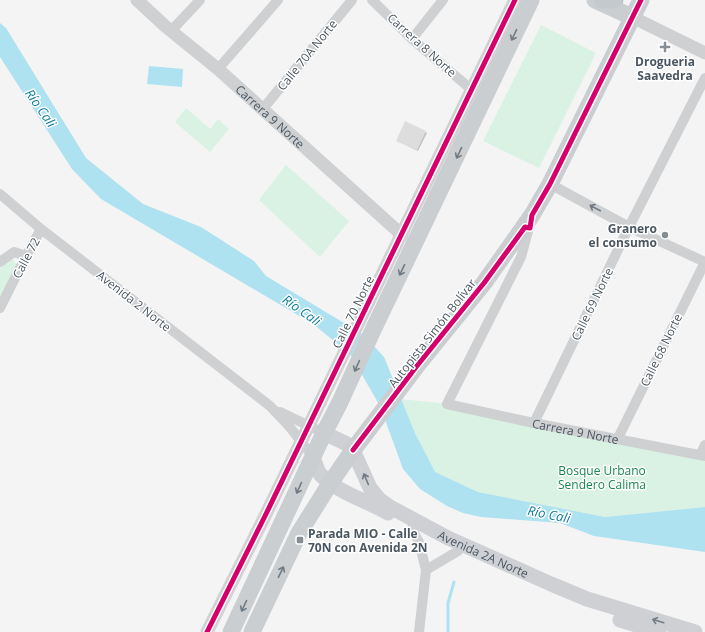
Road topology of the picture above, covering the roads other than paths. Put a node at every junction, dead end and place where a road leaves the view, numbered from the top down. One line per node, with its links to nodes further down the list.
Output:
1 (137, 0): 14 (street, Carrera 9 Norte)
2 (200, 0): 14 (street)
3 (278, 0): 17 (street)
4 (352, 0): 20 (street, Calle 70A Norte)
5 (372, 0): 15 (street, Carrera 8 Norte)
6 (443, 0): 15 (street)
7 (515, 0): 19 (street, Calle 70 Norte)
8 (531, 0): 34 (main road, one-way to 34)
9 (596, 0): 13 (main road)
10 (602, 0): 11 (highway)
11 (614, 0)
12 (641, 0): 13 (main road, Autopista Simón Bolívar)
13 (632, 17): 16 (street); 21 (main road, Autopista Simón Bolívar)
14 (171, 31): 17 (street, Carrera 9 Norte)
15 (412, 39): 19 (street, Carrera 8 Norte)
16 (705, 53)
17 (218, 69): 20 (street, Carrera 9 Norte)
18 (705, 78): 24 (street, Calle 69 Norte)
19 (472, 90): 26 (street, Calle 70 Norte)
20 (262, 110): 26 (street, Carrera 9 Norte)
21 (550, 184): 23 (main road, Autopista Simón Bolívar); 24 (street, one-way to 21)
22 (0, 194): 25 (street, Avenida 2 Norte)
23 (528, 221): 32 (street, Carrera 9 Norte); 38 (main road, Autopista Simón Bolívar)
24 (629, 227): 29 (street); 32 (street, Calle 69 Norte)
25 (41, 229): 27 (street, Calle 72); 31 (street, Avenida 2 Norte)
26 (402, 235): 33 (street, Calle 70 Norte)
27 (26, 256): 28 (street); 30 (street, Calle 72)
28 (0, 262)
29 (705, 262): 35 (street, Calle 68 Norte)
30 (0, 308)
31 (270, 406): 33 (street, Avenida 2 Norte); 36 (street, Avenida 2 Norte)
32 (534, 423): 35 (street, Carrera 9 Norte)
33 (308, 426): 34 (street, Avenida 2A Norte); 36 (street, Calle 70 Norte)
34 (324, 432): 38 (main road, Avenida 2A Norte); 40 (main road)
35 (618, 438): 39 (street, Carrera 9 Norte)
36 (301, 442): 40 (street, Avenida 2A Norte); 45 (street, Calle 70 Norte)
37 (705, 445): 39 (street)
38 (353, 450): 41 (main road, Autopista Simón Bolívar); 42 (main road, Avenida 2A Norte, one-way to 38)
39 (703, 455)
40 (313, 457): 41 (main road, Avenida 2A Norte); 46 (main road, one-way to 46)
41 (331, 482): 42 (main road, Avenida 2A Norte); 47 (main road, Autopista Simón Bolívar, one-way to 41)
42 (414, 525): 43 (main road, Avenida 2A Norte); 44 (street)
43 (459, 548): 44 (street); 49 (main road, Avenida 2A Norte); 50 (main road, Avenida 2A Norte, one-way to 43)
44 (426, 570): 48 (street)
45 (207, 632)
46 (232, 632)
47 (252, 632)
48 (419, 632)
49 (659, 632)
50 (695, 632)

